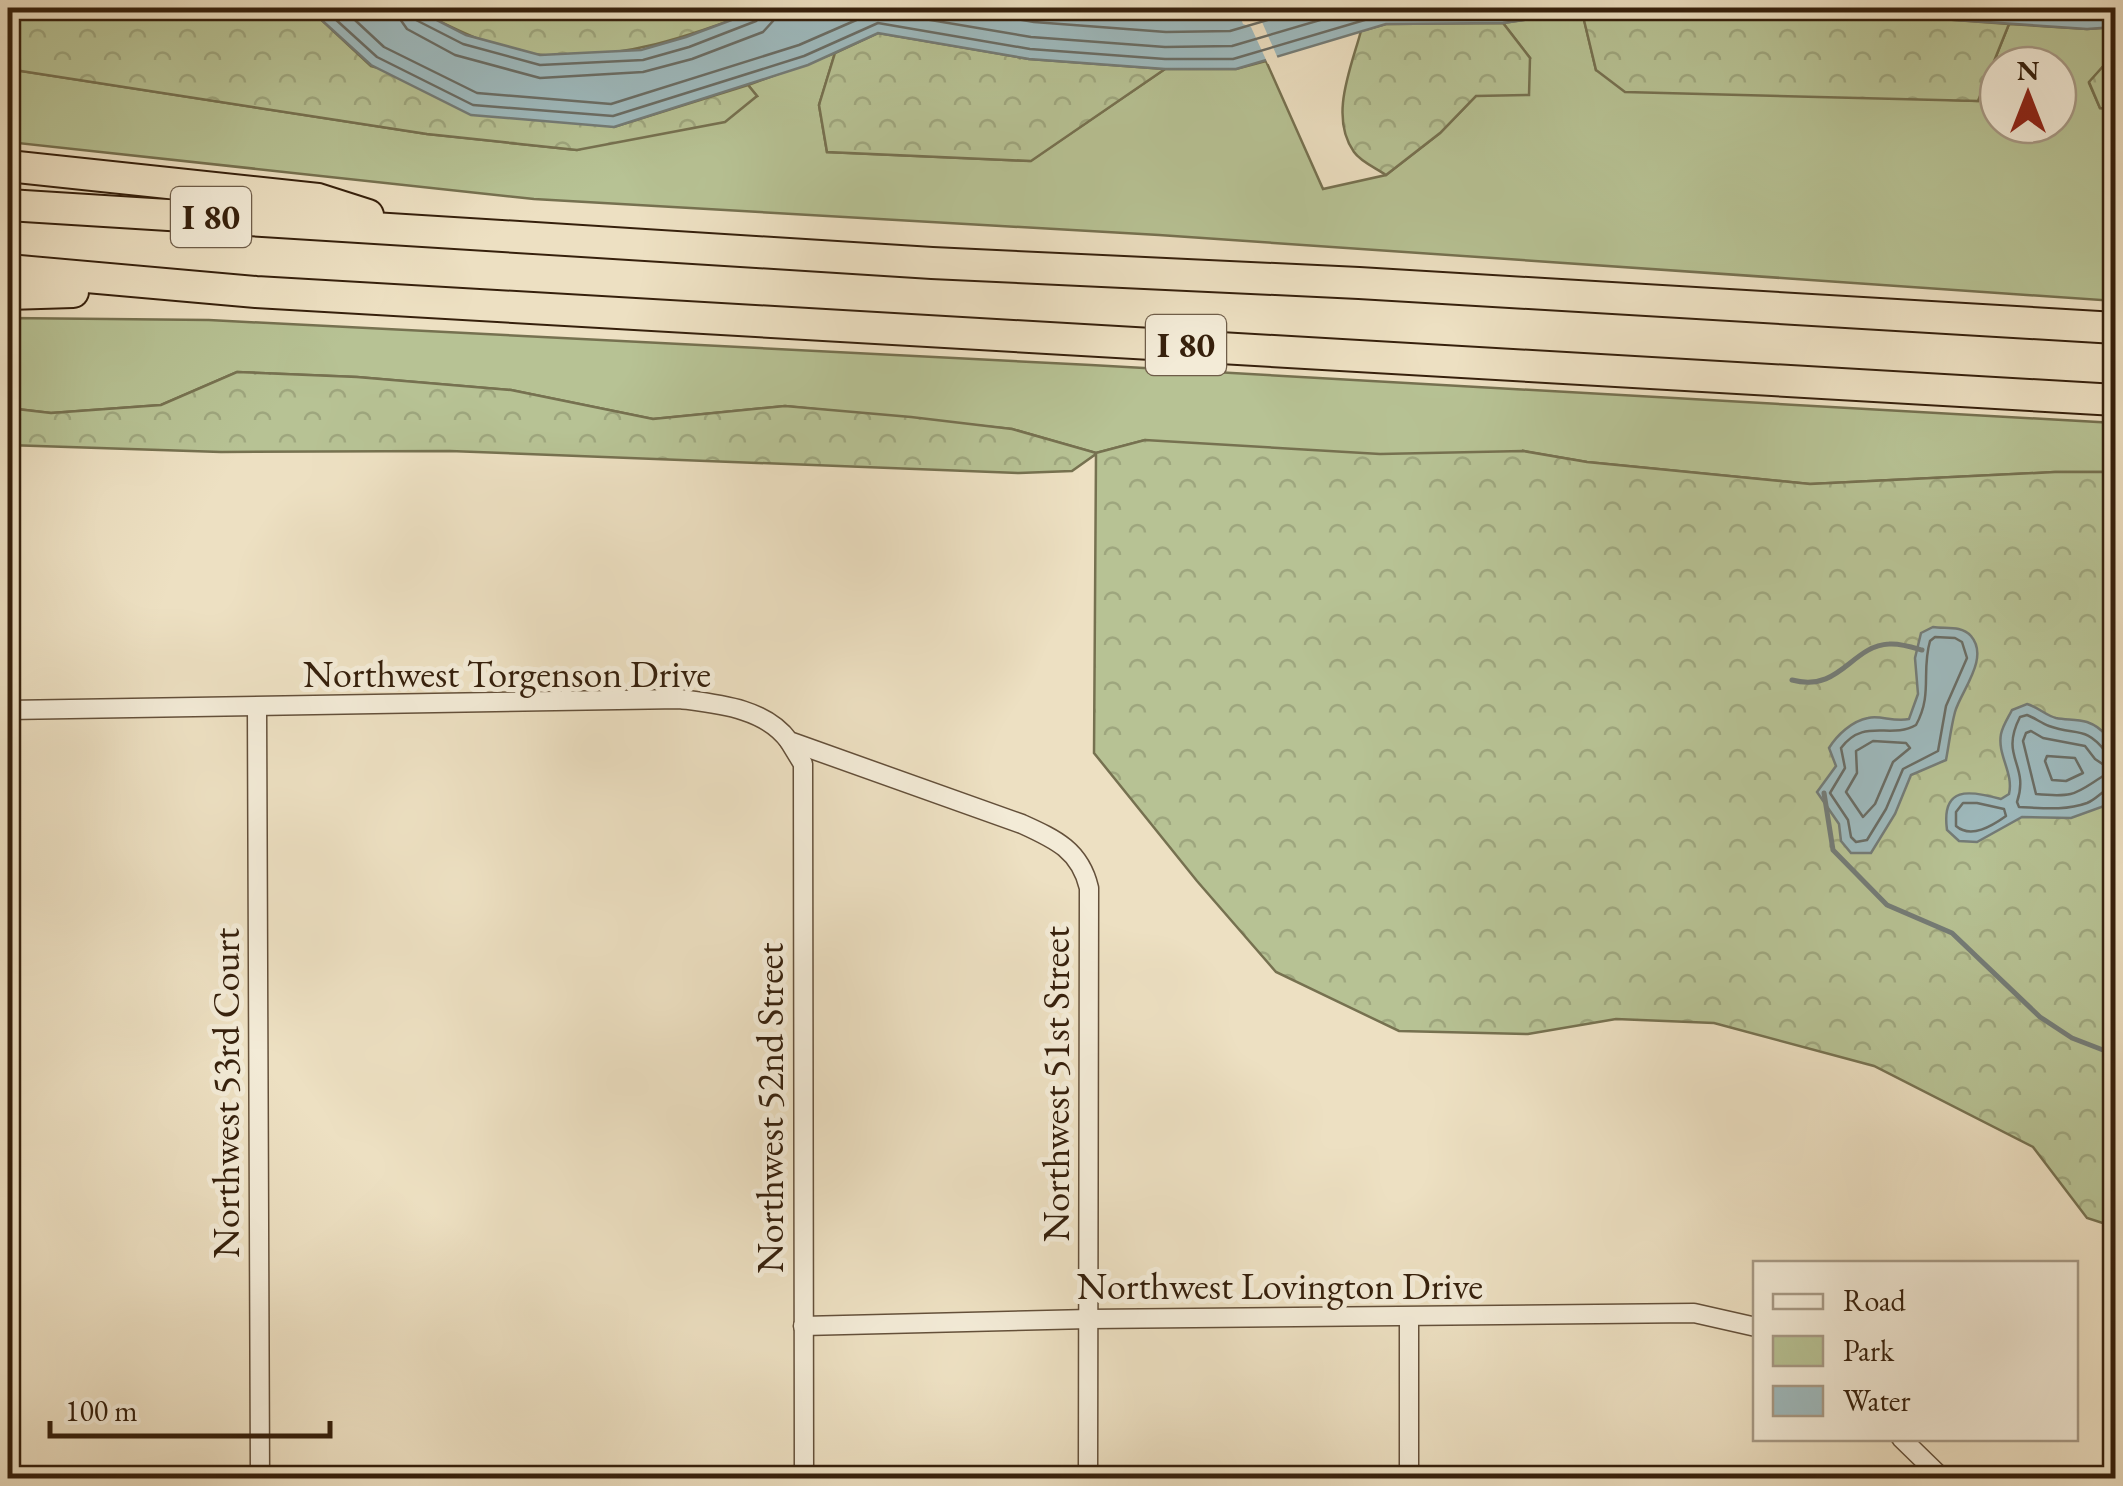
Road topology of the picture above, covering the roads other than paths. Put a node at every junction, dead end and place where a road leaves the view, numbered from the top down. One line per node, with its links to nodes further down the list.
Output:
1 (8, 166): 3 (highway)
2 (8, 205): 3 (highway, I 80)
3 (414, 229): 7 (highway, I 80)
4 (8, 270): 5 (highway, I 80)
5 (256, 292): 6 (highway); 8 (highway, I 80)
6 (8, 294)
7 (2116, 328)
8 (2116, 400)
9 (256, 706): 10 (street, Northwest Torgenson Drive); 11 (street, Northwest Torgenson Drive); 18 (street, Northwest 53rd Court)
10 (8, 710)
11 (789, 741): 12 (street, Northwest Torgenson Drive); 15 (street, Northwest 52nd Street)
12 (1040, 832): 14 (street, Northwest 51st Street)
13 (1409, 1318): 14 (street, Northwest Lovington Drive); 16 (street, Northwest Lovington Drive); 21 (street)
14 (1090, 1319): 15 (street, Northwest Lovington Drive); 20 (street, Northwest 51st Street)
15 (803, 1326): 19 (street, Northwest 52nd Street)
16 (1753, 1326)
17 (1904, 1441): 22 (street)
18 (260, 1478)
19 (804, 1478)
20 (1088, 1478)
21 (1409, 1478)
22 (1942, 1478)

